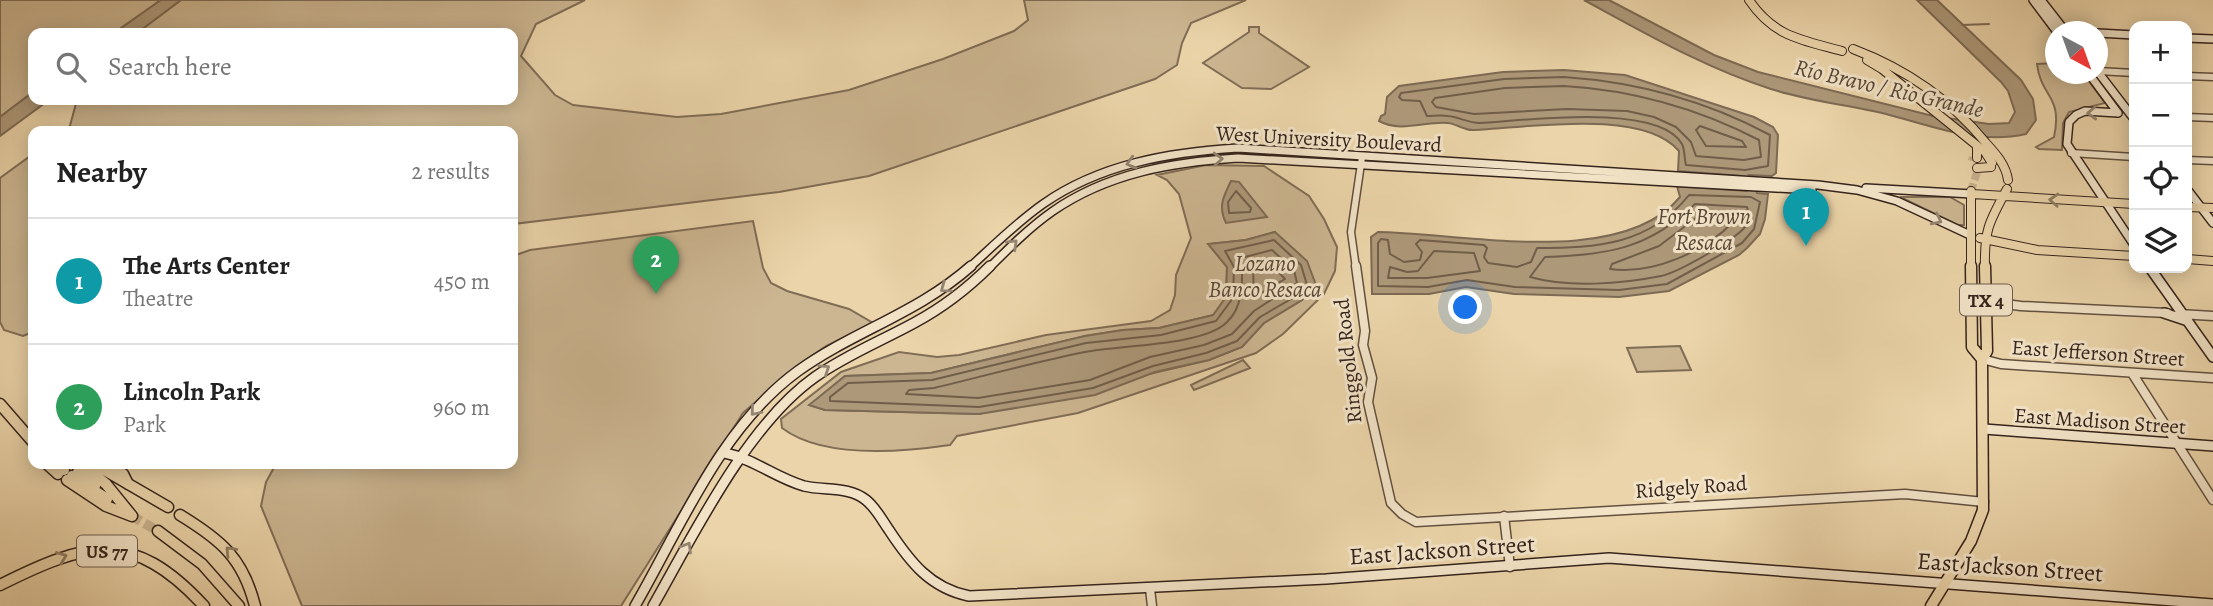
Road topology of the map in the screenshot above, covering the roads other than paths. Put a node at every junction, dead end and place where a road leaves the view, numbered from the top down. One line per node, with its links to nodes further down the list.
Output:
1 (1749, 0): 2 (main road)
2 (1755, 0)
3 (2033, 0): 5 (main road)
4 (2041, 0): 6 (main road)
5 (2049, 21)
6 (2057, 21)
7 (2108, 34): 8 (main road)
8 (2129, 35)
9 (2192, 38): 10 (main road)
10 (2212, 39)
11 (2108, 72): 12 (street)
12 (2129, 73)
13 (2192, 76): 14 (street)
14 (2213, 77)
15 (2096, 84): 18 (main road)
16 (2108, 84): 17 (main road)
17 (2129, 110)
18 (2118, 113): 19 (street); 23 (main road, one-way to 23)
19 (2129, 114)
20 (2192, 117): 21 (street)
21 (2213, 118)
22 (1977, 148): 22 (main road); 28 (main road)
23 (2071, 153): 24 (street); 34 (main road)
24 (2129, 157)
25 (1362, 160): 29 (main road, West University Boulevard); 52 (main road, West University Boulevard, one-way to 52); 53 (main road, West University Boulevard, one-way to 25); 74 (street, Ringgold Road)
26 (2192, 160): 27 (street)
27 (2213, 161)
28 (2007, 189): 31 (main road); 34 (main road, one-way to 28); 42 (main road, TX 4)
29 (1857, 190): 30 (main road, West University Boulevard); 33 (main road, West University Boulevard)
30 (1898, 191): 31 (main road, West University Boulevard); 33 (main road)
31 (1971, 192): 40 (main road, TX 4)
32 (2192, 195): 37 (main road)
33 (1897, 201): 40 (main road, West University Boulevard, one-way to 40)
34 (2105, 203): 35 (main road); 41 (main road)
35 (2129, 204)
36 (2192, 207): 37 (main road)
37 (2202, 208): 38 (main road); 39 (main road)
38 (2213, 208)
39 (2213, 223)
40 (1970, 235): 42 (main road); 47 (main road, TX 4)
41 (2129, 238)
42 (1984, 240): 43 (main road); 48 (main road, TX 4)
43 (2129, 256)
44 (2192, 259): 45 (main road)
45 (2213, 261)
46 (2154, 273): 51 (main road)
47 (1973, 300): 48 (street); 55 (main road, TX 4)
48 (1986, 301): 49 (street); 55 (main road, TX 4)
49 (2164, 313): 51 (main road)
50 (2213, 316): 51 (street)
51 (2186, 318): 54 (main road)
52 (862, 334): 53 (main road); 65 (main road, West University Boulevard, one-way to 65)
53 (869, 344): 66 (main road, West University Boulevard, one-way to 53)
54 (2213, 357)
55 (1982, 359): 56 (street, East Jefferson Street); 60 (main road, TX 4)
56 (2132, 373): 57 (street, East Jefferson Street); 63 (street)
57 (2213, 378)
58 (0, 404): 59 (main road)
59 (20, 429): 61 (main road); 62 (main road)
60 (1984, 429): 63 (main road, East Madison Street); 72 (main road, TX 4)
61 (28, 434)
62 (28, 442)
63 (2177, 443): 64 (main road, East Madison Street); 71 (street)
64 (2213, 446)
65 (725, 453): 66 (main road, East Jackson Street); 86 (main road, West University Boulevard)
66 (743, 456): 81 (main road, East Jackson Street); 87 (main road, West University Boulevard, one-way to 66)
67 (71, 469): 69 (main road); 69 (main road); 70 (main road)
68 (115, 469): 70 (main road)
69 (106, 484): 70 (main road)
70 (129, 485): 73 (main road)
71 (2213, 500)
72 (1984, 502): 76 (street, Ridgely Road); 79 (main road, TX 4)
73 (169, 507)
74 (1402, 514): 76 (street, Ridgely Road)
75 (180, 515): 85 (main road, one-way to 75)
76 (1504, 516): 78 (street)
77 (158, 531): 84 (main road, US 77)
78 (1510, 567): 79 (main road, East Jackson Street); 81 (main road, East Jackson Street)
79 (1946, 582): 82 (main road, East Jackson Street); 89 (main road, TX 4)
80 (0, 585): 83 (main road, US 77, one-way to 83)
81 (1150, 589): 88 (street)
82 (2213, 604)
83 (204, 606)
84 (239, 606)
85 (255, 606)
86 (635, 606)
87 (653, 606)
88 (1152, 606)
89 (1931, 606)

